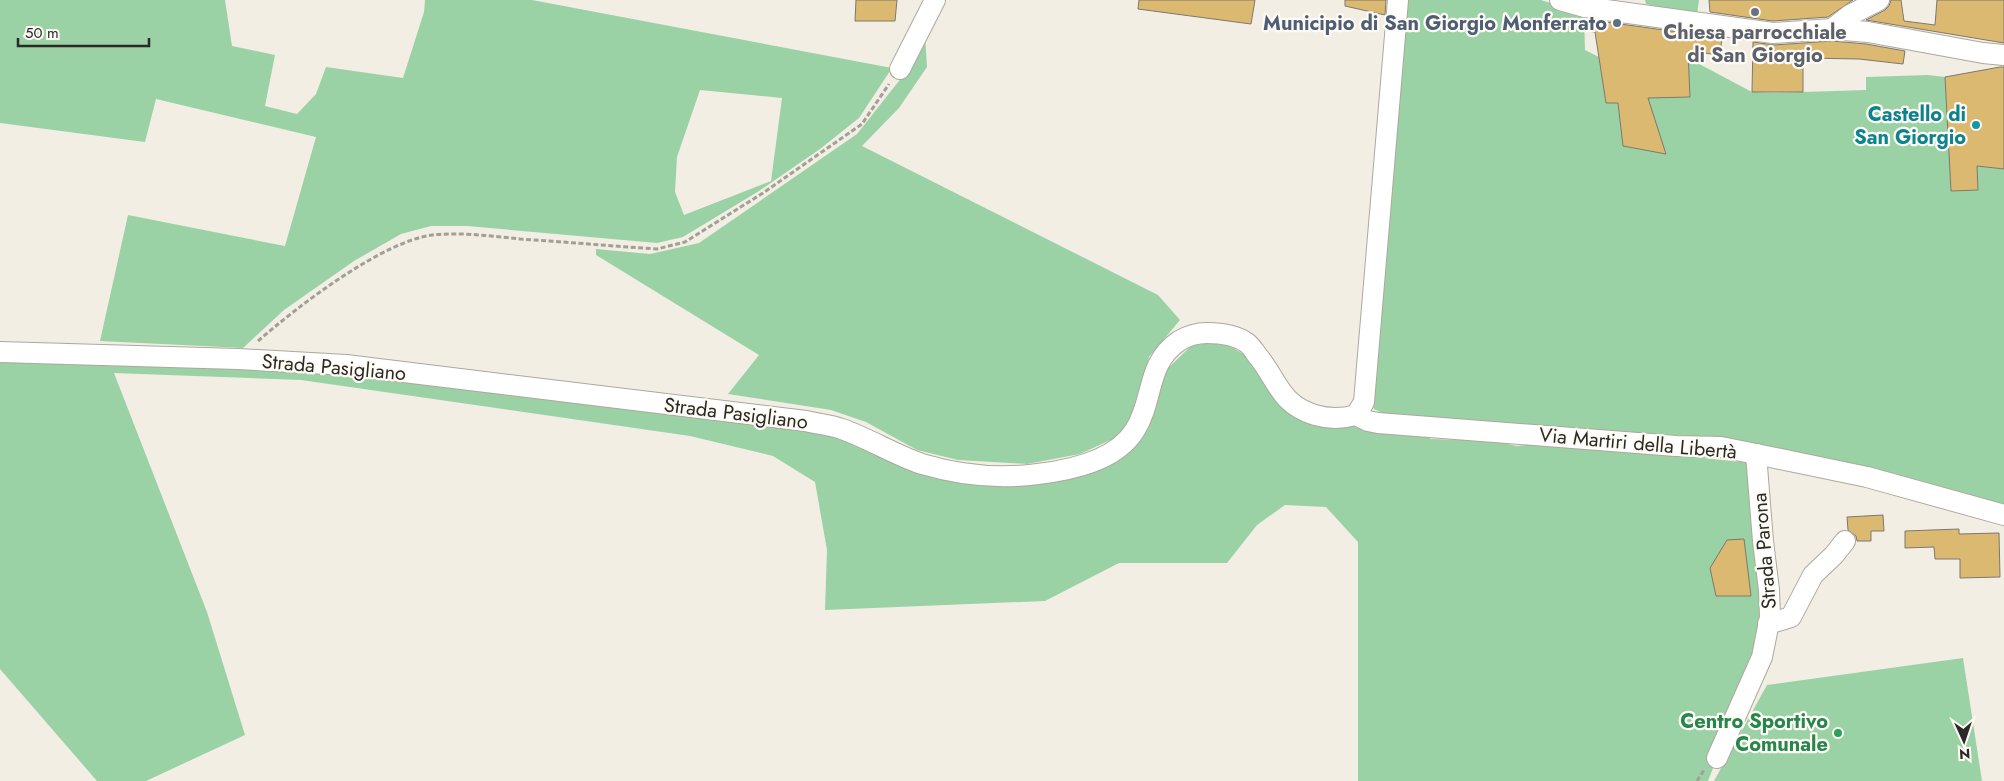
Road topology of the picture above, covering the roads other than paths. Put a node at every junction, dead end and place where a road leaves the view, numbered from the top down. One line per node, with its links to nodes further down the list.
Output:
1 (935, 0): 8 (street)
2 (1398, 0): 10 (street)
3 (1560, 0): 5 (street)
4 (1880, 0): 6 (street)
5 (1585, 3): 6 (street)
6 (1832, 29): 7 (street)
7 (2004, 54)
8 (900, 69)
9 (0, 352): 10 (street, Strada Pasigliano)
10 (1356, 415): 11 (street, Via Martiri della Libertà)
11 (1756, 454): 12 (street, Via Martiri della Libertà); 14 (street, Strada Parona)
12 (2004, 515)
13 (1845, 541): 14 (street)
14 (1768, 624): 15 (street, Strada Parona)
15 (1717, 758)

